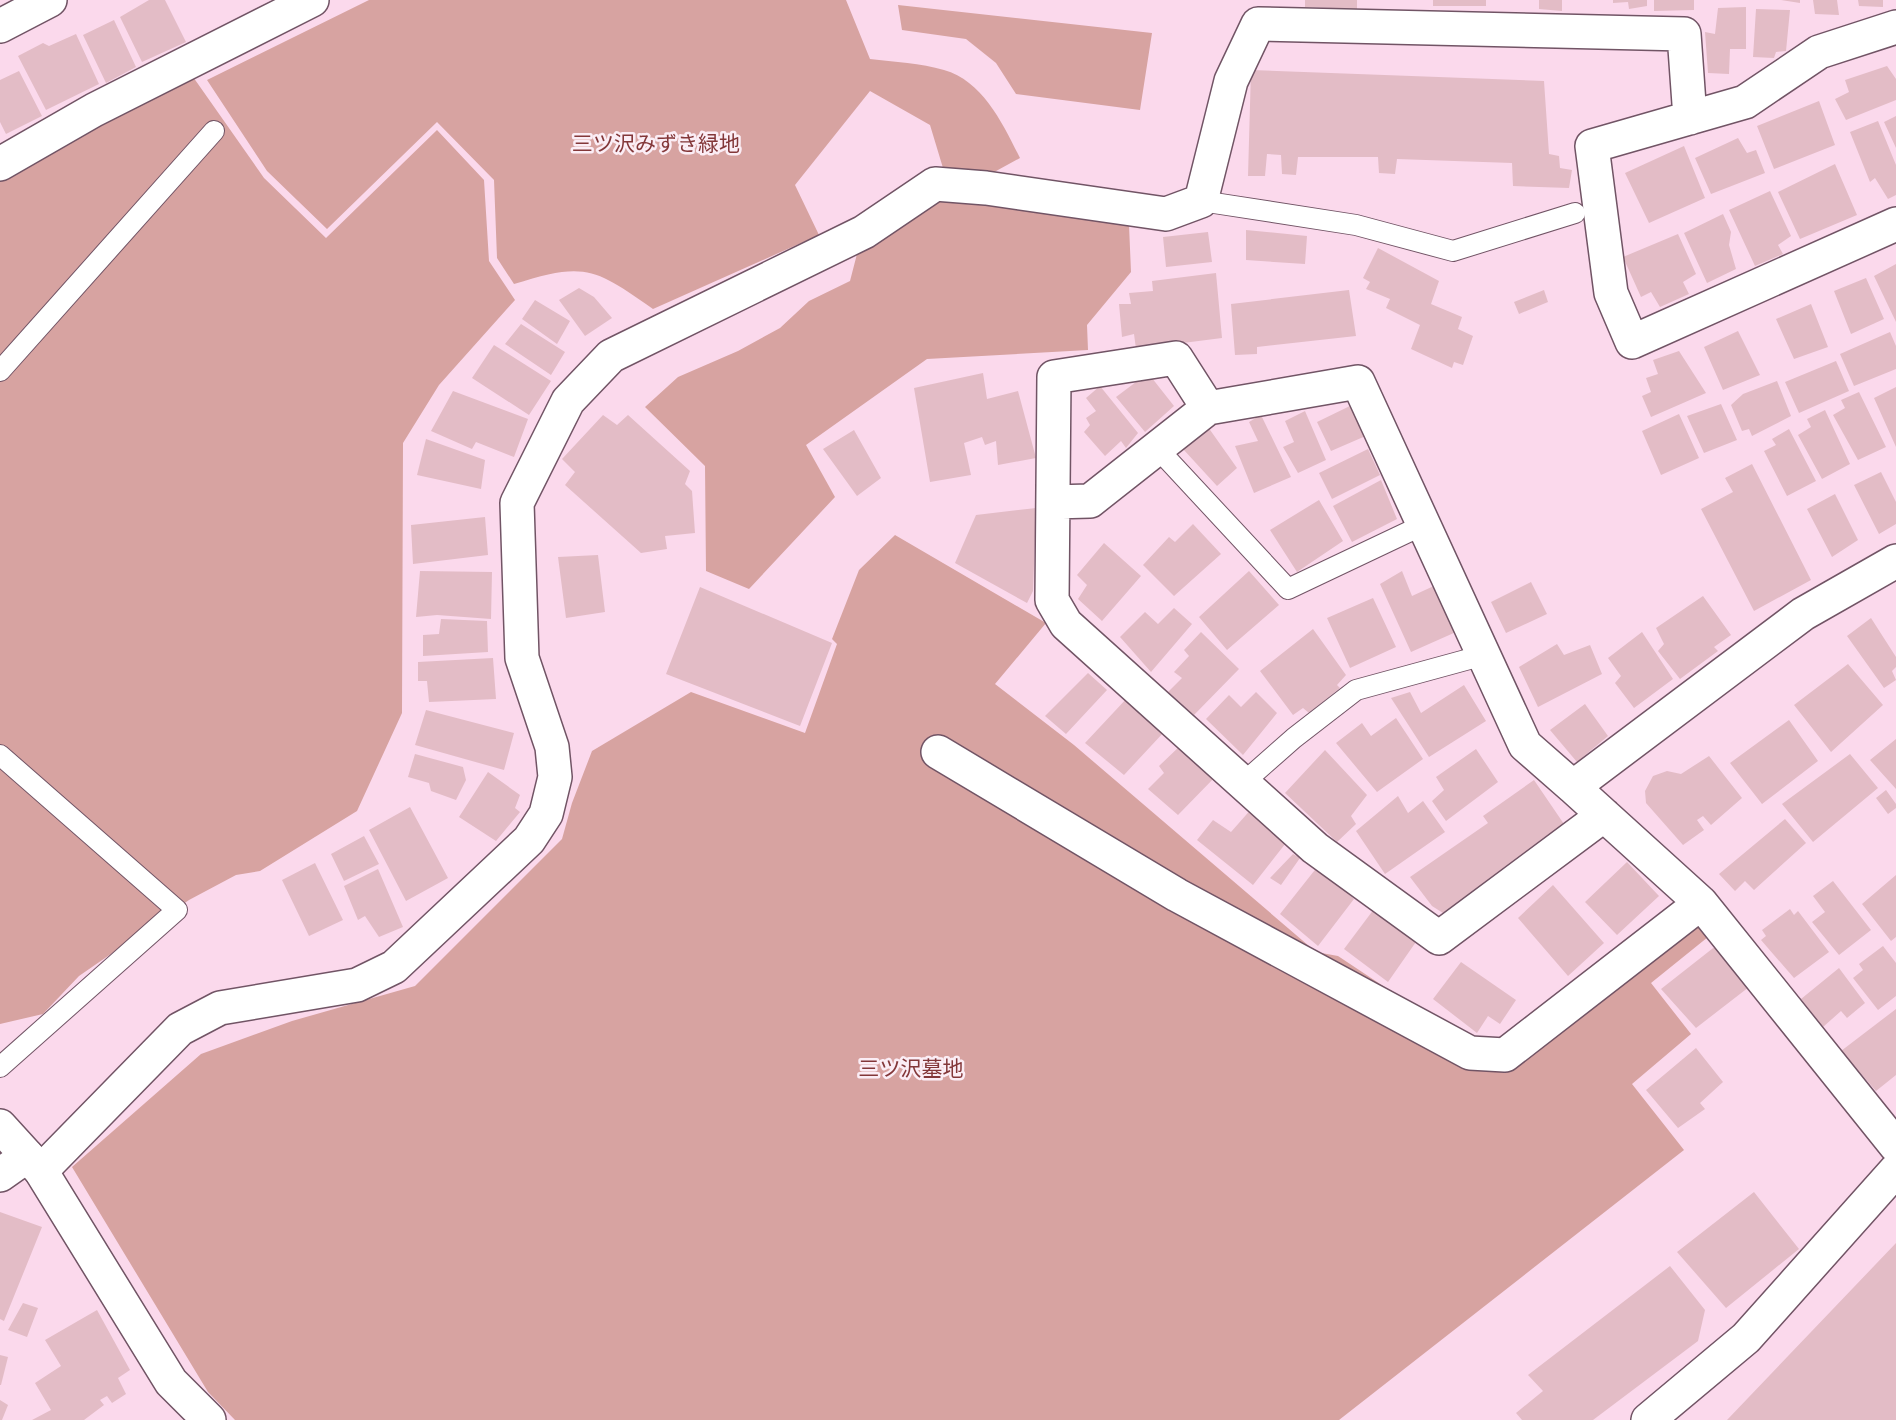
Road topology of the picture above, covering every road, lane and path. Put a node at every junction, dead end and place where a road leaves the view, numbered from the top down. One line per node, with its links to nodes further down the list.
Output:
1 (50, 0): 3 (street)
2 (312, 0): 7 (street)
3 (0, 26)
4 (1896, 27): 5 (street)
5 (1690, 118): 8 (street); 9 (street)
6 (214, 131): 11 (lane)
7 (0, 164)
8 (1201, 201): 9 (lane); 27 (street)
9 (1589, 209): 10 (street)
10 (1896, 224)
11 (0, 371)
12 (1208, 408): 13 (street); 14 (street); 15 (street)
13 (1157, 448): 14 (street); 15 (lane)
14 (1053, 502): 20 (street)
15 (1423, 525): 17 (street)
16 (1896, 561): 21 (street)
17 (1484, 656): 20 (lane); 21 (street)
18 (938, 752): 23 (street)
19 (0, 755): 24 (lane)
20 (1243, 783): 22 (street)
21 (1573, 788): 22 (street)
22 (1604, 815): 23 (street)
23 (1701, 903): 26 (street)
24 (0, 1067)
25 (0, 1126): 27 (street)
26 (1896, 1146)
27 (34, 1163): 29 (street); 30 (street)
28 (1896, 1170): 31 (street)
29 (0, 1174)
30 (209, 1420)
31 (1648, 1420)

